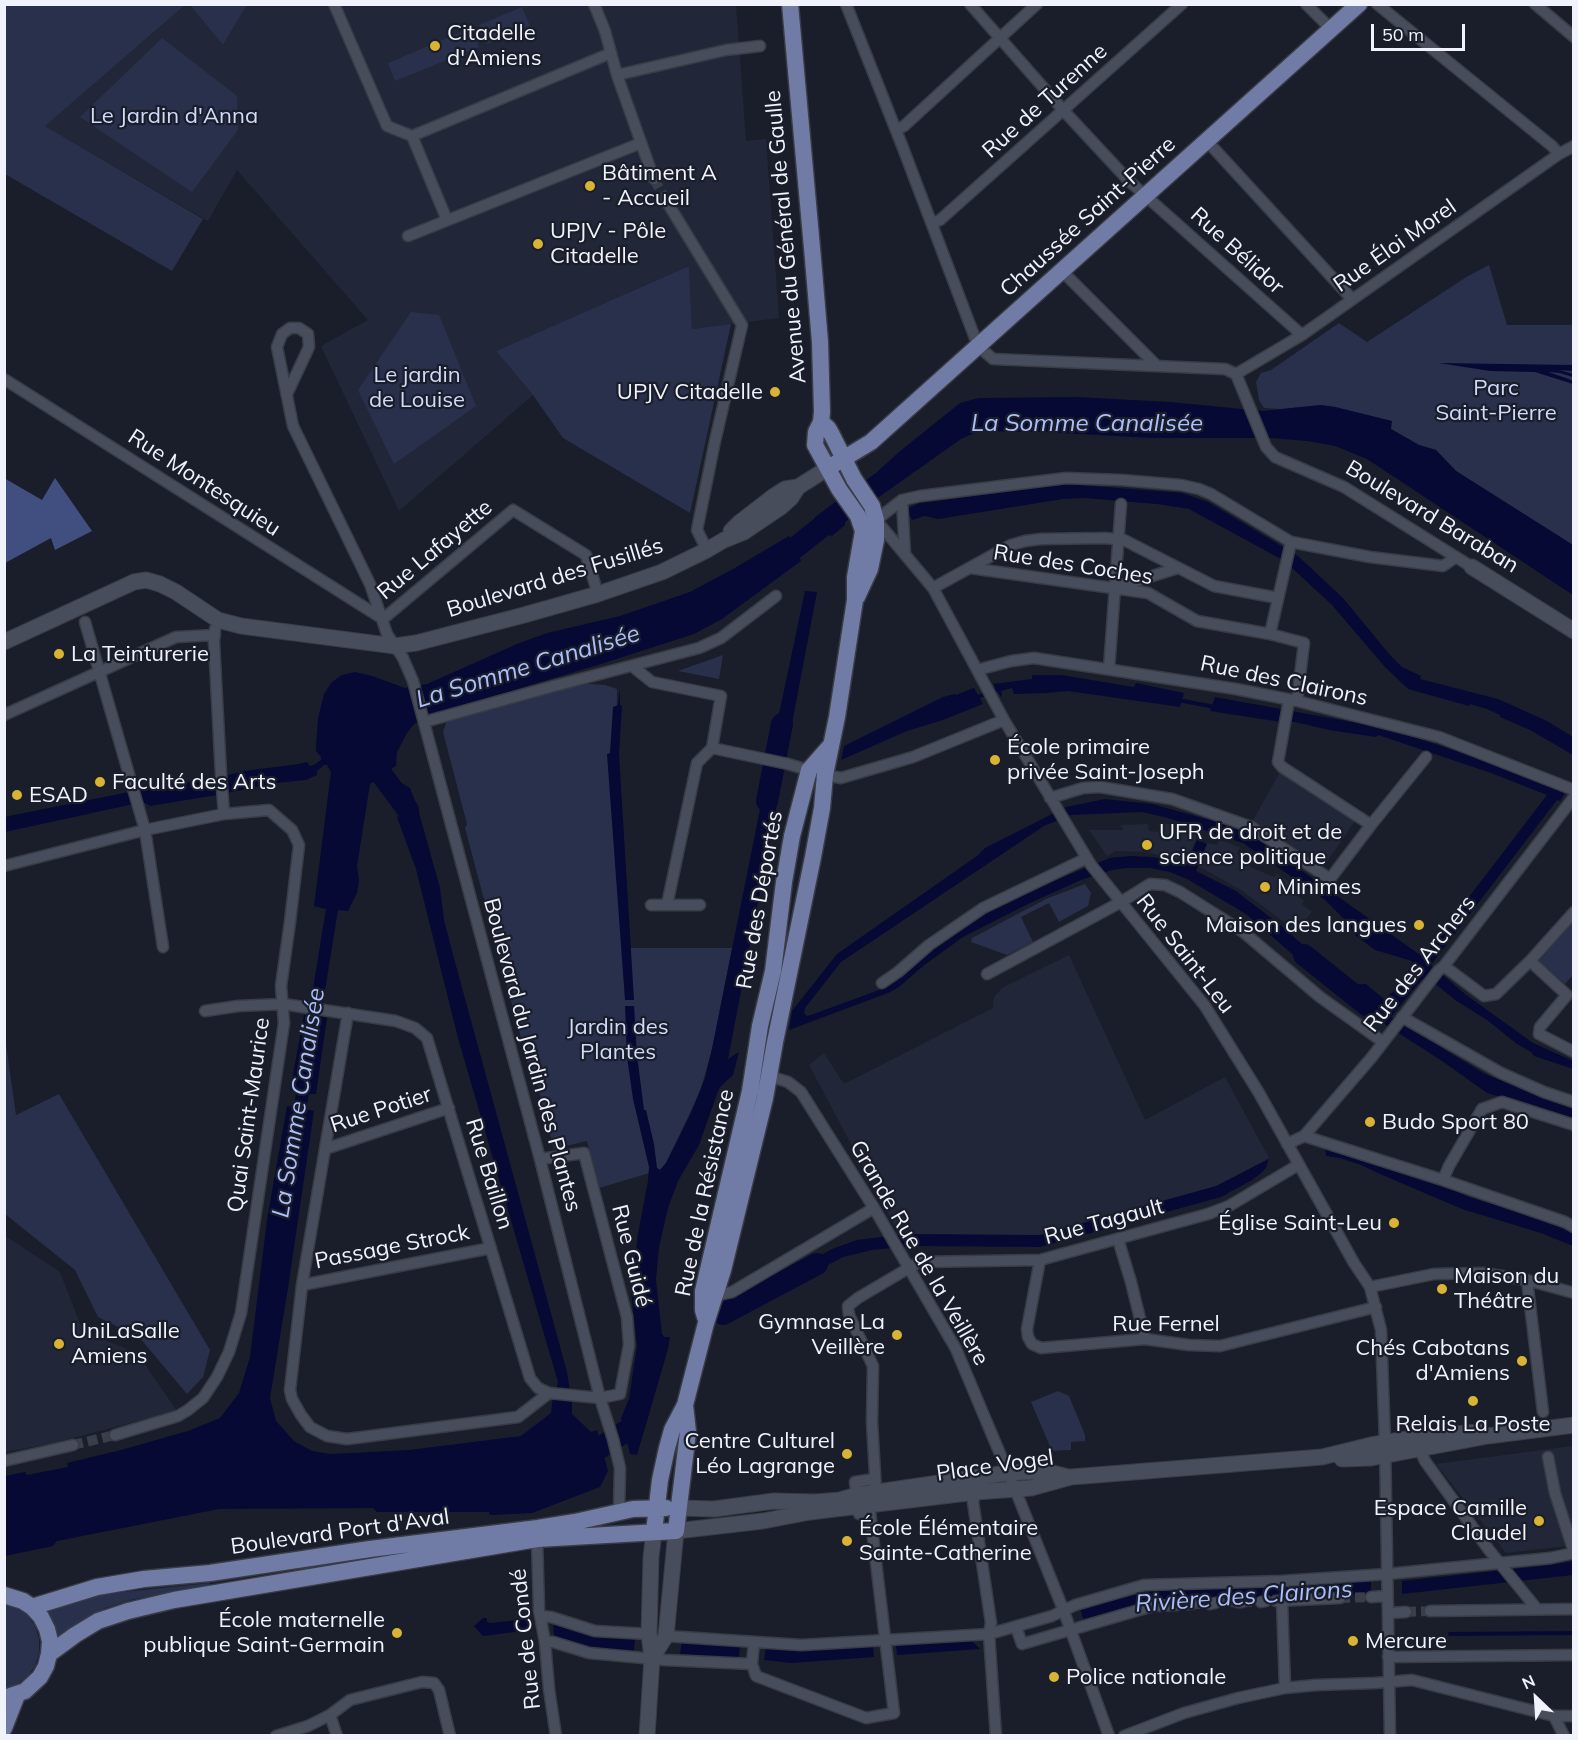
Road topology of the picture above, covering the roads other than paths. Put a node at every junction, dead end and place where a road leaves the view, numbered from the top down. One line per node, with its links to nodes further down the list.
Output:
1 (334, 4): 20 (street)
2 (594, 4): 16 (street)
3 (790, 4): 39 (main road, Avenue du Général de Gaulle)
4 (846, 4): 19 (street)
5 (970, 4): 14 (street, Rue Bélidor)
6 (1037, 4): 14 (street)
7 (1182, 4): 18 (street, Rue de Turenne)
8 (1306, 4): 12 (street)
9 (1359, 4): 12 (main road, Chaussée Saint-Pierre)
10 (1377, 4): 24 (street)
11 (1535, 4): 13 (street)
12 (1332, 30): 21 (main road, Chaussée Saint-Pierre)
13 (1574, 37)
14 (1000, 38): 18 (street, Rue Bélidor); 19 (street)
15 (760, 45): 17 (street)
16 (611, 53): 17 (street); 20 (street)
17 (617, 75): 22 (street)
18 (1064, 111): 26 (street, Rue Bélidor); 29 (street, Rue de Turenne)
19 (896, 130): 29 (street)
20 (412, 136): 28 (street)
21 (1208, 141): 26 (main road, Chaussée Saint-Pierre); 32 (street)
22 (640, 143): 25 (street); 28 (street)
23 (1574, 146): 24 (street, Rue Éloi Morel)
24 (1559, 154): 32 (street, Rue Éloi Morel)
25 (654, 178)
26 (1145, 196): 31 (main road, Chaussée Saint-Pierre); 33 (street, Rue Bélidor)
27 (667, 202): 48 (street)
28 (447, 220): 30 (street)
29 (932, 223): 34 (street)
30 (408, 236)
31 (1062, 271): 34 (main road, Chaussée Saint-Pierre); 35 (street)
32 (1352, 299): 33 (street, Rue Éloi Morel)
33 (1302, 336): 36 (street, Rue Éloi Morel)
34 (978, 346): 35 (street); 40 (main road, Chaussée Saint-Pierre)
35 (1157, 366): 36 (street)
36 (1236, 374): 50 (street, Boulevard Baraban)
37 (4, 379): 60 (street, Rue Montesquieu)
38 (287, 394): 38 (street, Boulevard du Jardin des Plantes); 60 (street, Boulevard du Jardin des Plantes)
39 (821, 422): 40 (main road); 41 (main road)
40 (844, 459): 41 (main road, Chaussée Saint-Pierre); 42 (main road)
41 (828, 468): 42 (main road); 48 (main road, Boulevard des Fusillés)
42 (847, 484): 45 (main road); 59 (main road, Rue des Déportés)
43 (902, 500): 45 (street); 47 (street); 49 (street)
44 (1121, 504): 46 (street)
45 (874, 513): 49 (street, Rue Saint-Leu); 59 (main road, Rue des Déportés)
46 (1119, 539): 52 (street, Rue des Coches); 53 (street); 55 (street)
47 (1291, 542): 50 (street); 58 (street)
48 (707, 550): 56 (main road, Boulevard des Fusillés)
49 (905, 555): 54 (street, Rue Saint-Leu)
50 (1456, 557): 51 (street, Boulevard Baraban)
51 (1472, 567): 63 (main road, Boulevard Baraban)
52 (970, 568): 54 (street, Rue des Coches); 55 (street, Rue des Coches)
53 (1178, 568): 55 (street); 58 (street)
54 (933, 588): 69 (street, Rue Saint-Leu)
55 (1114, 588): 64 (street, Rue des Coches); 68 (street)
56 (598, 594): 60 (street, Rue Lafayette); 66 (main road, Boulevard des Fusillés)
57 (776, 596): 67 (street)
58 (1278, 598): 64 (street)
59 (855, 600): 75 (main road, Rue des Déportés)
60 (383, 619): 66 (street, Boulevard du Jardin des Plantes)
61 (85, 622): 70 (street)
62 (216, 627): 65 (main road); 66 (main road, Boulevard des Fusillés); 70 (street); 83 (street)
63 (1574, 631)
64 (1270, 634): 71 (street, Rue des Coches)
65 (4, 642)
66 (395, 646): 74 (street, Boulevard du Jardin des Plantes)
67 (632, 666): 74 (street); 76 (street)
68 (1109, 669): 69 (street, Rue des Clairons); 71 (street, Rue des Clairons)
69 (977, 670): 73 (street, Rue Saint-Leu)
70 (100, 672): 72 (street); 85 (street)
71 (1292, 703): 80 (street, Rue des Clairons); 84 (street)
72 (4, 716)
73 (1004, 720): 79 (street); 82 (street, Rue Saint-Leu)
74 (424, 722): 112 (street, Boulevard du Jardin des Plantes)
75 (831, 745): 78 (main road, Rue des Déportés); 79 (main road, Rue des Déportés)
76 (712, 748): 78 (street); 90 (street)
77 (1426, 757): 84 (street)
78 (809, 770): 79 (street); 105 (main road, Rue des Déportés)
79 (825, 775): 105 (main road, Rue des Déportés)
80 (1574, 790)
81 (1574, 797): 95 (street, Rue des Archers)
82 (1050, 798): 84 (street); 86 (street, Rue Saint-Leu)
83 (224, 814): 85 (street); 99 (street, Quai Saint-Maurice)
84 (1371, 825)
85 (145, 830): 87 (street); 93 (street)
86 (1089, 861): 88 (street, Rue Saint-Leu); 97 (street)
87 (4, 866)
88 (1121, 902): 96 (street); 103 (street); 110 (street, Rue Saint-Leu)
89 (651, 905): 90 (street)
90 (668, 905): 91 (street)
91 (700, 905)
92 (1574, 912): 94 (street)
93 (163, 947)
94 (1530, 961): 95 (street); 98 (street)
95 (1441, 968): 102 (street, Rue des Archers)
96 (987, 974)
97 (882, 982)
98 (1570, 992): 104 (street)
99 (288, 1005): 100 (street, Rue Baillon); 101 (street, Rue Baillon); 135 (street, Quai Saint-Maurice)
100 (205, 1011)
101 (348, 1013): 107 (street, Rue Baillon); 111 (street)
102 (1400, 1019): 103 (street, Rue des Archers); 106 (street)
103 (1383, 1041): 109 (street, Rue des Archers)
104 (1574, 1052)
105 (761, 1074): 115 (street, Grande Rue de la Veillère); 124 (main road, Rue de la Résistance); 127 (main road, Rue de la Résistance)
106 (1574, 1102)
107 (449, 1108): 111 (street, Rue Potier); 118 (street, Rue Baillon)
108 (1574, 1125): 114 (street)
109 (1304, 1136): 110 (street, Rue des Archers); 114 (street)
110 (1287, 1144): 113 (street, Rue Saint-Leu)
111 (325, 1149): 122 (street)
112 (540, 1159): 130 (street, Boulevard du Jardin des Plantes); 130 (street, Rue Guidé)
113 (1298, 1165): 117 (street, Rue Tagault); 123 (street, Rue Saint-Leu)
114 (1443, 1180): 116 (street)
115 (874, 1208): 120 (street, Grande Rue de la Veillère); 124 (street)
116 (1574, 1227)
117 (1118, 1239): 119 (street, Rue Tagault); 128 (street)
118 (491, 1248): 122 (street, Passage Strock); 129 (street, Rue Baillon)
119 (1040, 1260): 120 (street, Rue Tagault); 128 (street, Rue Fernel)
120 (908, 1268): 142 (street, Grande Rue de la Veillère); 144 (street, Rue Tagault)
121 (1527, 1280): 123 (street); 125 (street); 132 (street)
122 (302, 1285): 129 (street)
123 (1370, 1287): 126 (street, Rue Saint-Leu)
124 (717, 1292): 127 (main road, Rue de la Résistance)
125 (1574, 1293)
126 (1376, 1307): 128 (street, Rue Fernel); 138 (street, Rue Saint-Leu)
127 (706, 1323): 131 (main road, Rue de la Résistance)
128 (1145, 1339)
129 (549, 1393): 130 (street)
130 (600, 1398): 150 (street, Boulevard du Jardin des Plantes)
131 (685, 1405): 148 (main road, Rue de la Résistance); 149 (main road, Rue de la Résistance)
132 (1543, 1412)
133 (1574, 1425): 136 (main road)
134 (1466, 1433): 136 (main road); 138 (main road); 139 (street)
135 (115, 1435)
136 (1488, 1436): 139 (main road)
137 (73, 1445): 141 (street)
138 (1385, 1449): 139 (main road); 143 (main road); 157 (street, Rue Saint-Leu)
139 (1420, 1450): 156 (street)
140 (1548, 1457): 155 (street)
141 (4, 1461)
142 (1007, 1473): 143 (main road, Place Vogel); 144 (main road, Place Vogel); 145 (street, Grande Rue de la Veillère)
143 (1071, 1477): 145 (main road, Place Vogel)
144 (875, 1486): 147 (main road, Place Vogel)
145 (1014, 1490): 146 (main road, Place Vogel); 166 (street, Grande Rue de la Veillère)
146 (976, 1492): 147 (main road, Place Vogel); 174 (street)
147 (858, 1501): 149 (main road, Place Vogel); 151 (main road, Place Vogel); 176 (street)
148 (657, 1508): 149 (main road, Boulevard Port d'Aval); 150 (main road, Boulevard Port d'Aval); 152 (main road, Rue de la Résistance)
149 (679, 1508): 151 (main road, Rue de la Résistance)
150 (619, 1512): 153 (main road); 163 (main road, Boulevard Port d'Aval)
151 (676, 1531): 152 (main road, Boulevard Port d'Aval); 175 (main road)
152 (654, 1532): 153 (main road, Boulevard Port d'Aval); 173 (main road)
153 (620, 1534): 154 (main road, Boulevard Port d'Aval)
154 (537, 1539): 169 (street, Rue de Condé); 179 (main road, Boulevard Port d'Aval)
155 (1574, 1552): 156 (street)
156 (1500, 1563): 157 (street); 164 (street)
157 (1387, 1574): 159 (street, Rue Saint-Leu); 166 (street)
158 (4, 1595): 163 (main road)
159 (1387, 1596): 160 (street); 170 (street, Rue Saint-Leu)
160 (1371, 1597)
161 (1340, 1598): 185 (street)
162 (1185, 1605): 172 (street)
163 (32, 1607): 179 (main road)
164 (1537, 1609): 165 (street); 167 (street)
165 (1574, 1609)
166 (1063, 1610): 171 (street); 172 (street, Grande Rue de la Veillère)
167 (1430, 1611)
168 (1406, 1612): 170 (street)
169 (540, 1613): 173 (street); 177 (street, Rue de Condé)
170 (1388, 1613): 181 (street, Rue Saint-Leu)
171 (1016, 1627): 172 (street); 174 (street)
172 (1070, 1629): 197 (street, Grande Rue de la Veillère)
173 (649, 1634): 175 (main road); 182 (main road)
174 (989, 1634): 176 (street); 196 (street)
175 (666, 1636): 178 (street); 182 (main road)
176 (885, 1641): 178 (street); 183 (street)
177 (545, 1642): 182 (street); 194 (street, Rue de Condé)
178 (754, 1642): 183 (street)
179 (50, 1654): 186 (main road)
180 (1574, 1655): 181 (street)
181 (1388, 1657): 184 (street, Rue Saint-Leu)
182 (658, 1659): 183 (street); 195 (main road)
183 (752, 1664)
184 (1388, 1682): 185 (street); 188 (street); 199 (street, Rue Saint-Leu)
185 (1286, 1688): 198 (street)
186 (11, 1697): 190 (main road)
187 (330, 1715): 191 (street); 192 (street); 193 (street)
188 (1554, 1716): 189 (street); 200 (street)
189 (1574, 1716)
190 (4, 1728)
191 (276, 1736)
192 (337, 1736)
193 (450, 1736)
194 (556, 1736)
195 (647, 1736)
196 (996, 1736)
197 (1108, 1736)
198 (1124, 1736)
199 (1390, 1736)
200 (1564, 1736)

